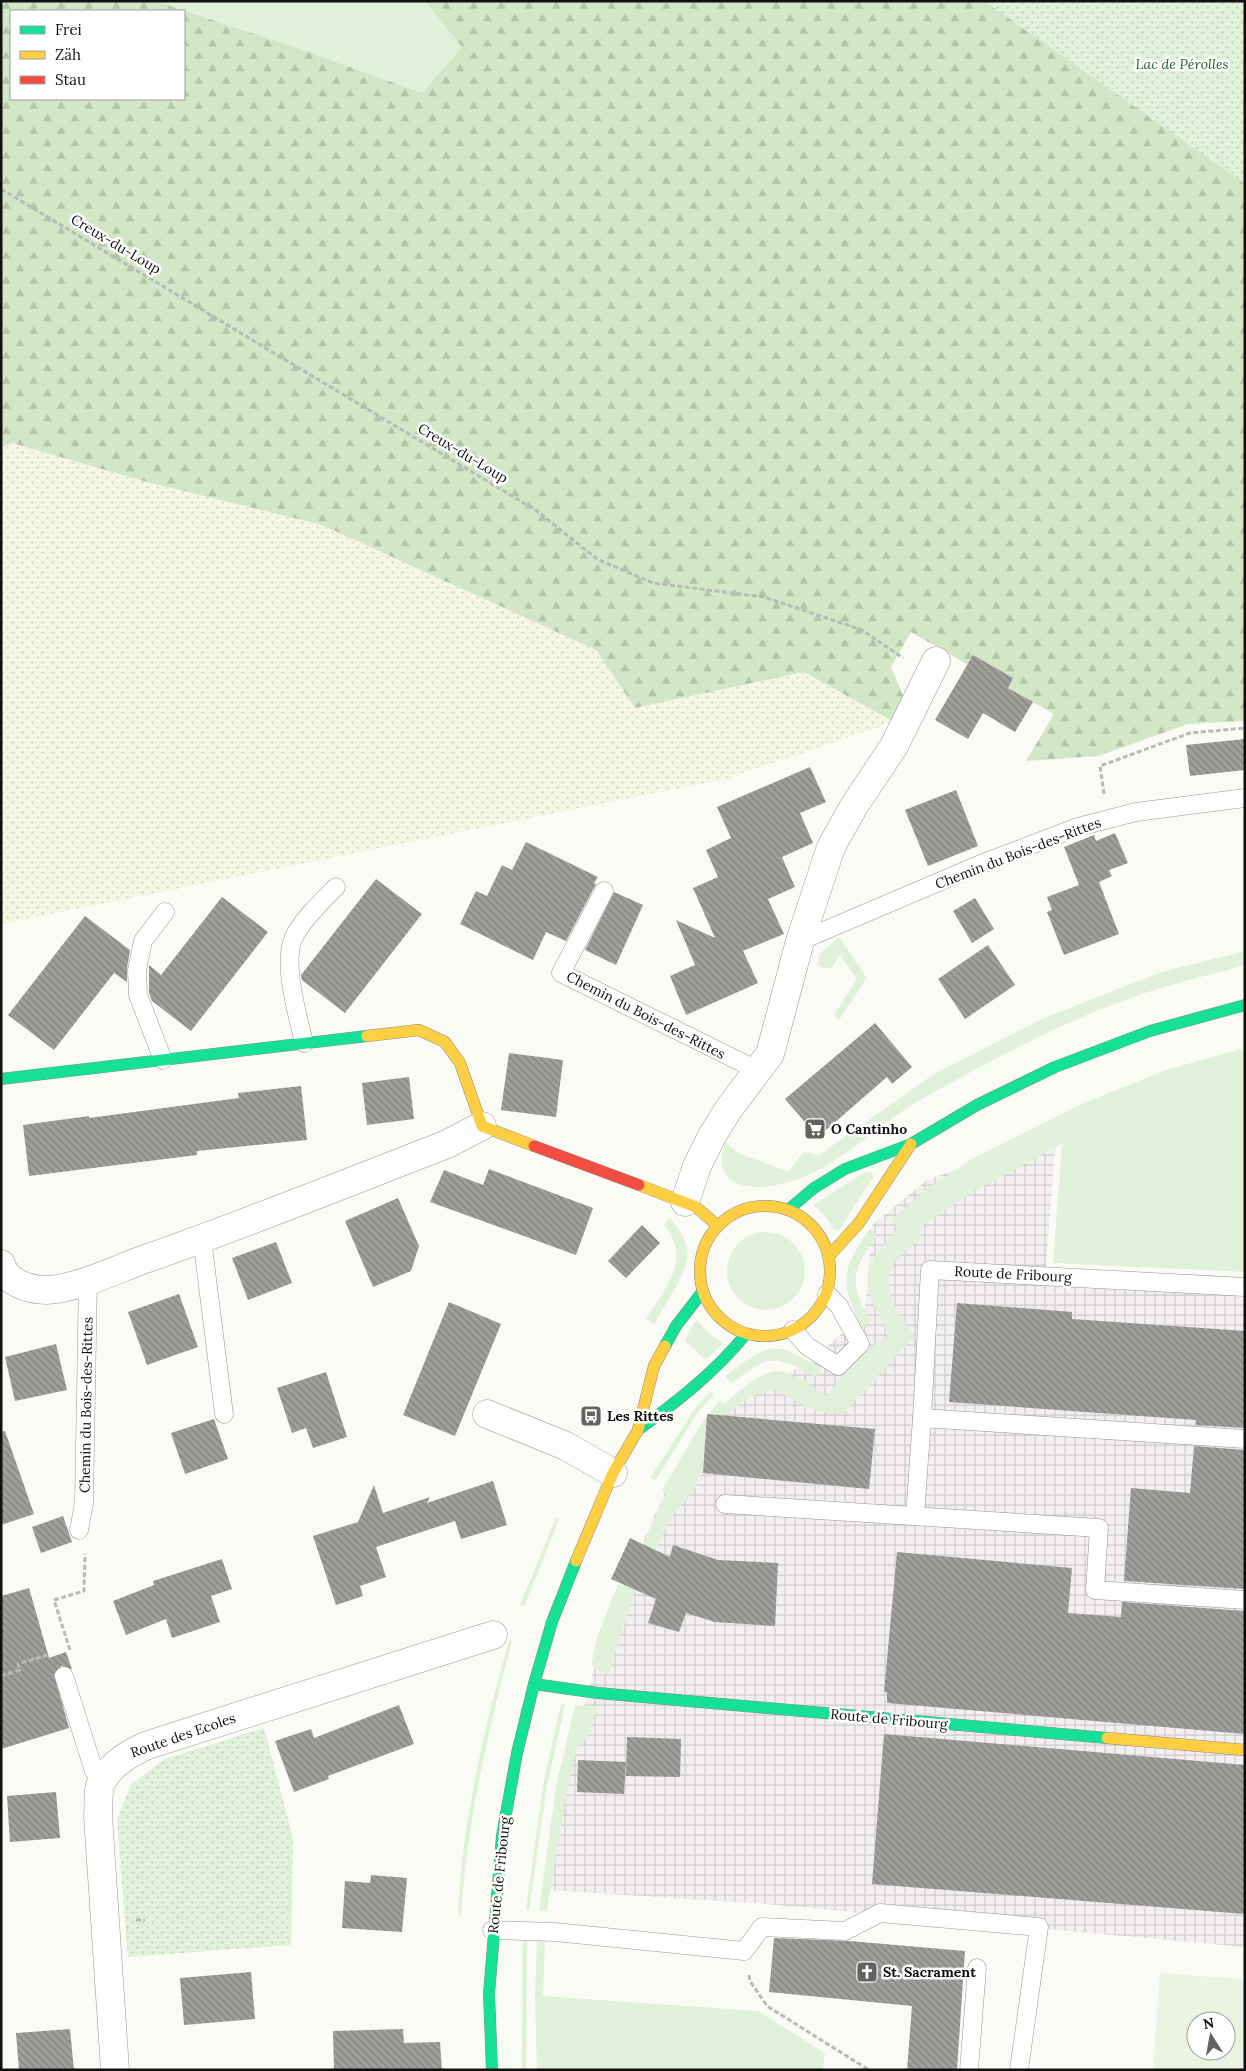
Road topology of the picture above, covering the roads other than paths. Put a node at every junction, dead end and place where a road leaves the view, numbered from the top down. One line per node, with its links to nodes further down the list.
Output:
1 (936, 661): 6 (street)
2 (1245, 798): 6 (lane, Chemin du Bois-des-Rittes)
3 (336, 887): 8 (lane)
4 (604, 891): 10 (lane, Chemin du Bois-des-Rittes)
5 (165, 912): 9 (lane)
6 (800, 941): 10 (street)
7 (1245, 1005): 13 (main road)
8 (304, 1043): 9 (main road); 12 (main road)
9 (163, 1060): 11 (main road)
10 (759, 1071): 14 (street)
11 (1, 1079)
12 (482, 1126): 14 (main road); 17 (street)
13 (911, 1144): 15 (main road); 18 (main road)
14 (685, 1202): 16 (main road)
15 (788, 1210): 16 (main road); 18 (main road)
16 (718, 1226): 22 (main road)
17 (202, 1239): 20 (street); 26 (lane)
18 (829, 1256): 23 (main road)
19 (1, 1264): 20 (street)
20 (88, 1279): 34 (lane, Chemin du Bois-des-Rittes)
21 (1245, 1287): 28 (lane, Route de Fribourg)
22 (703, 1291): 25 (main road); 29 (main road, Route de Fribourg)
23 (827, 1294): 24 (main road); 24 (lane)
24 (793, 1330): 25 (main road)
25 (746, 1334): 29 (main road, Route de Fribourg)
26 (224, 1414)
27 (487, 1414): 31 (street)
28 (922, 1418): 30 (lane); 33 (lane, Route de Fribourg)
29 (638, 1430): 31 (main road, Route de Fribourg)
30 (1245, 1439)
31 (613, 1472): 38 (main road, Route de Fribourg)
32 (725, 1504): 33 (lane)
33 (915, 1516): 35 (lane)
34 (79, 1530)
35 (1245, 1600)
36 (493, 1635): 40 (street, Route des Ecoles)
37 (64, 1676): 40 (lane)
38 (534, 1684): 39 (main road, Route de Fribourg); 41 (main road, Route de Fribourg)
39 (1245, 1750)
40 (101, 1782): 43 (street)
41 (492, 1930): 44 (main road, Route de Fribourg); 46 (lane)
42 (977, 1968): 45 (lane)
43 (116, 2070)
44 (492, 2070)
45 (969, 2070)
46 (1019, 2070)

